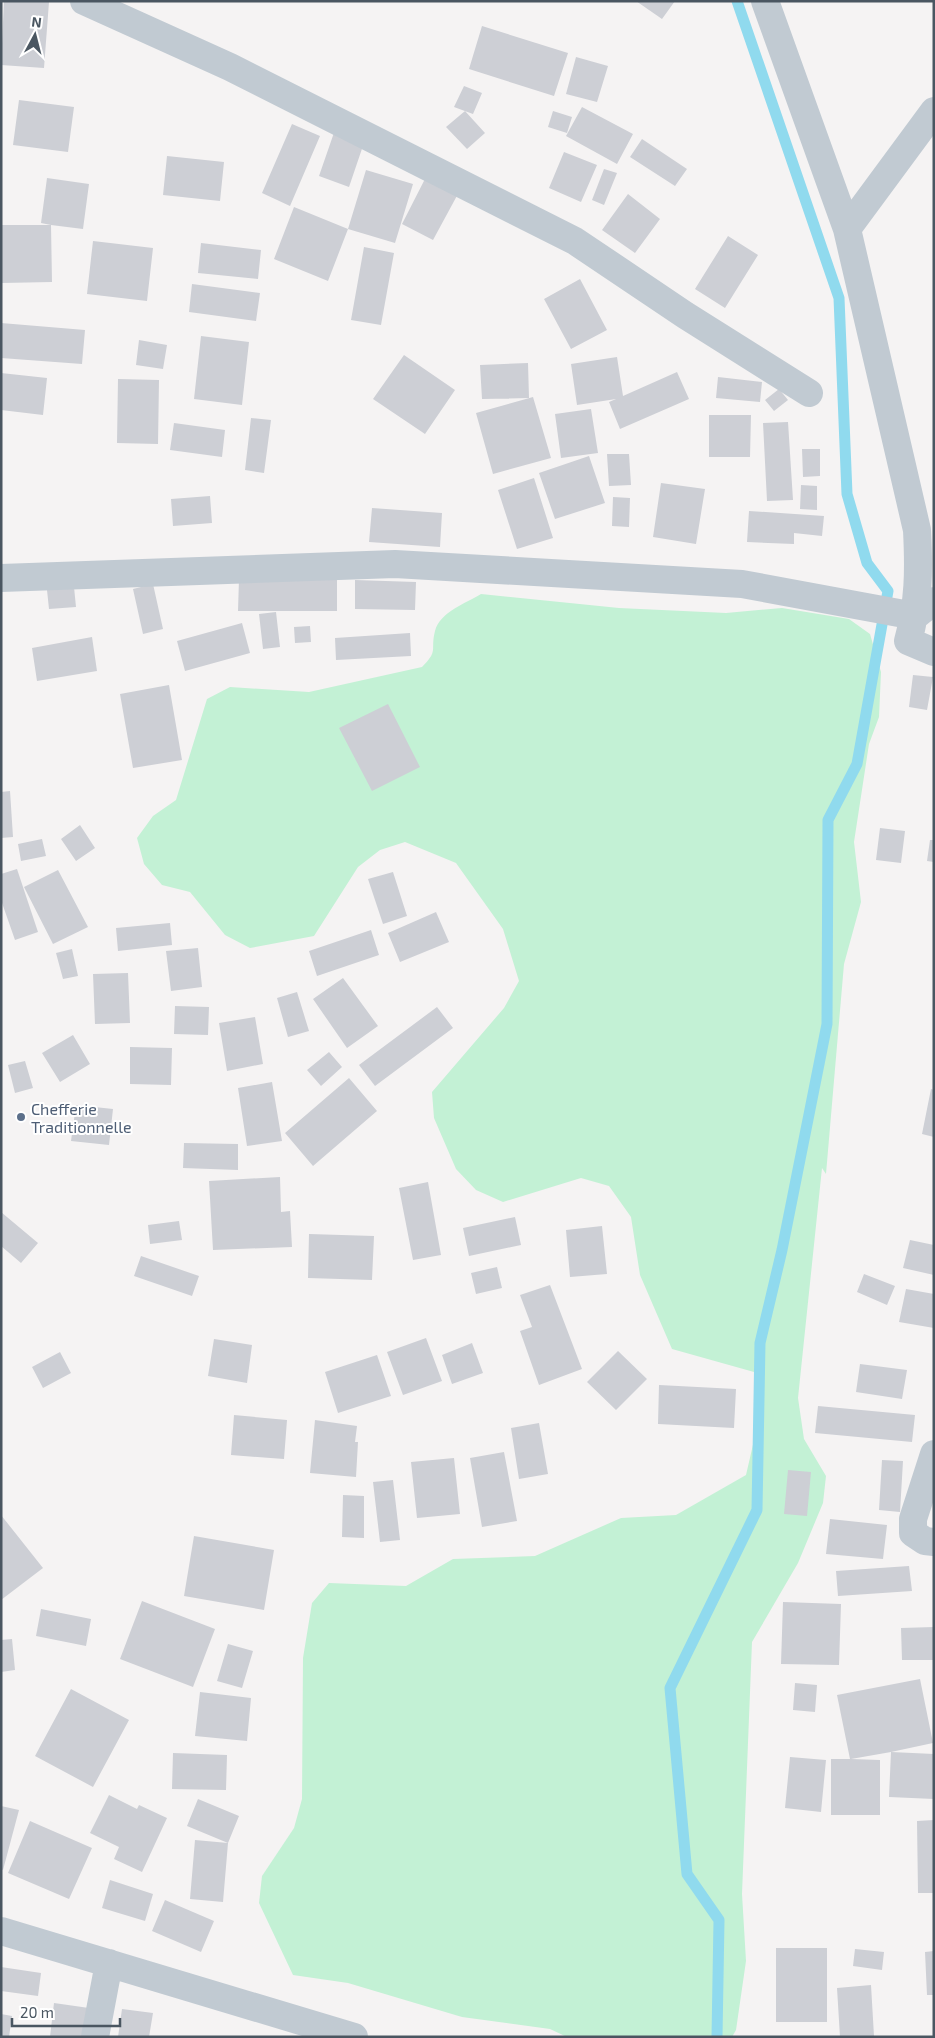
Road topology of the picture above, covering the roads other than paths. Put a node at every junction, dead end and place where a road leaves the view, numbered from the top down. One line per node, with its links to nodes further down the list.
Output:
1 (84, 1): 5 (street)
2 (764, 1): 4 (street)
3 (934, 112): 4 (street)
4 (847, 229): 7 (street)
5 (809, 394)
6 (1, 578): 7 (street)
7 (924, 608): 8 (street)
8 (934, 652)
9 (934, 1454): 10 (street)
10 (934, 1542)
11 (1, 1930): 12 (street)
12 (109, 1963): 13 (street); 14 (street)
13 (95, 2037)
14 (354, 2037)

